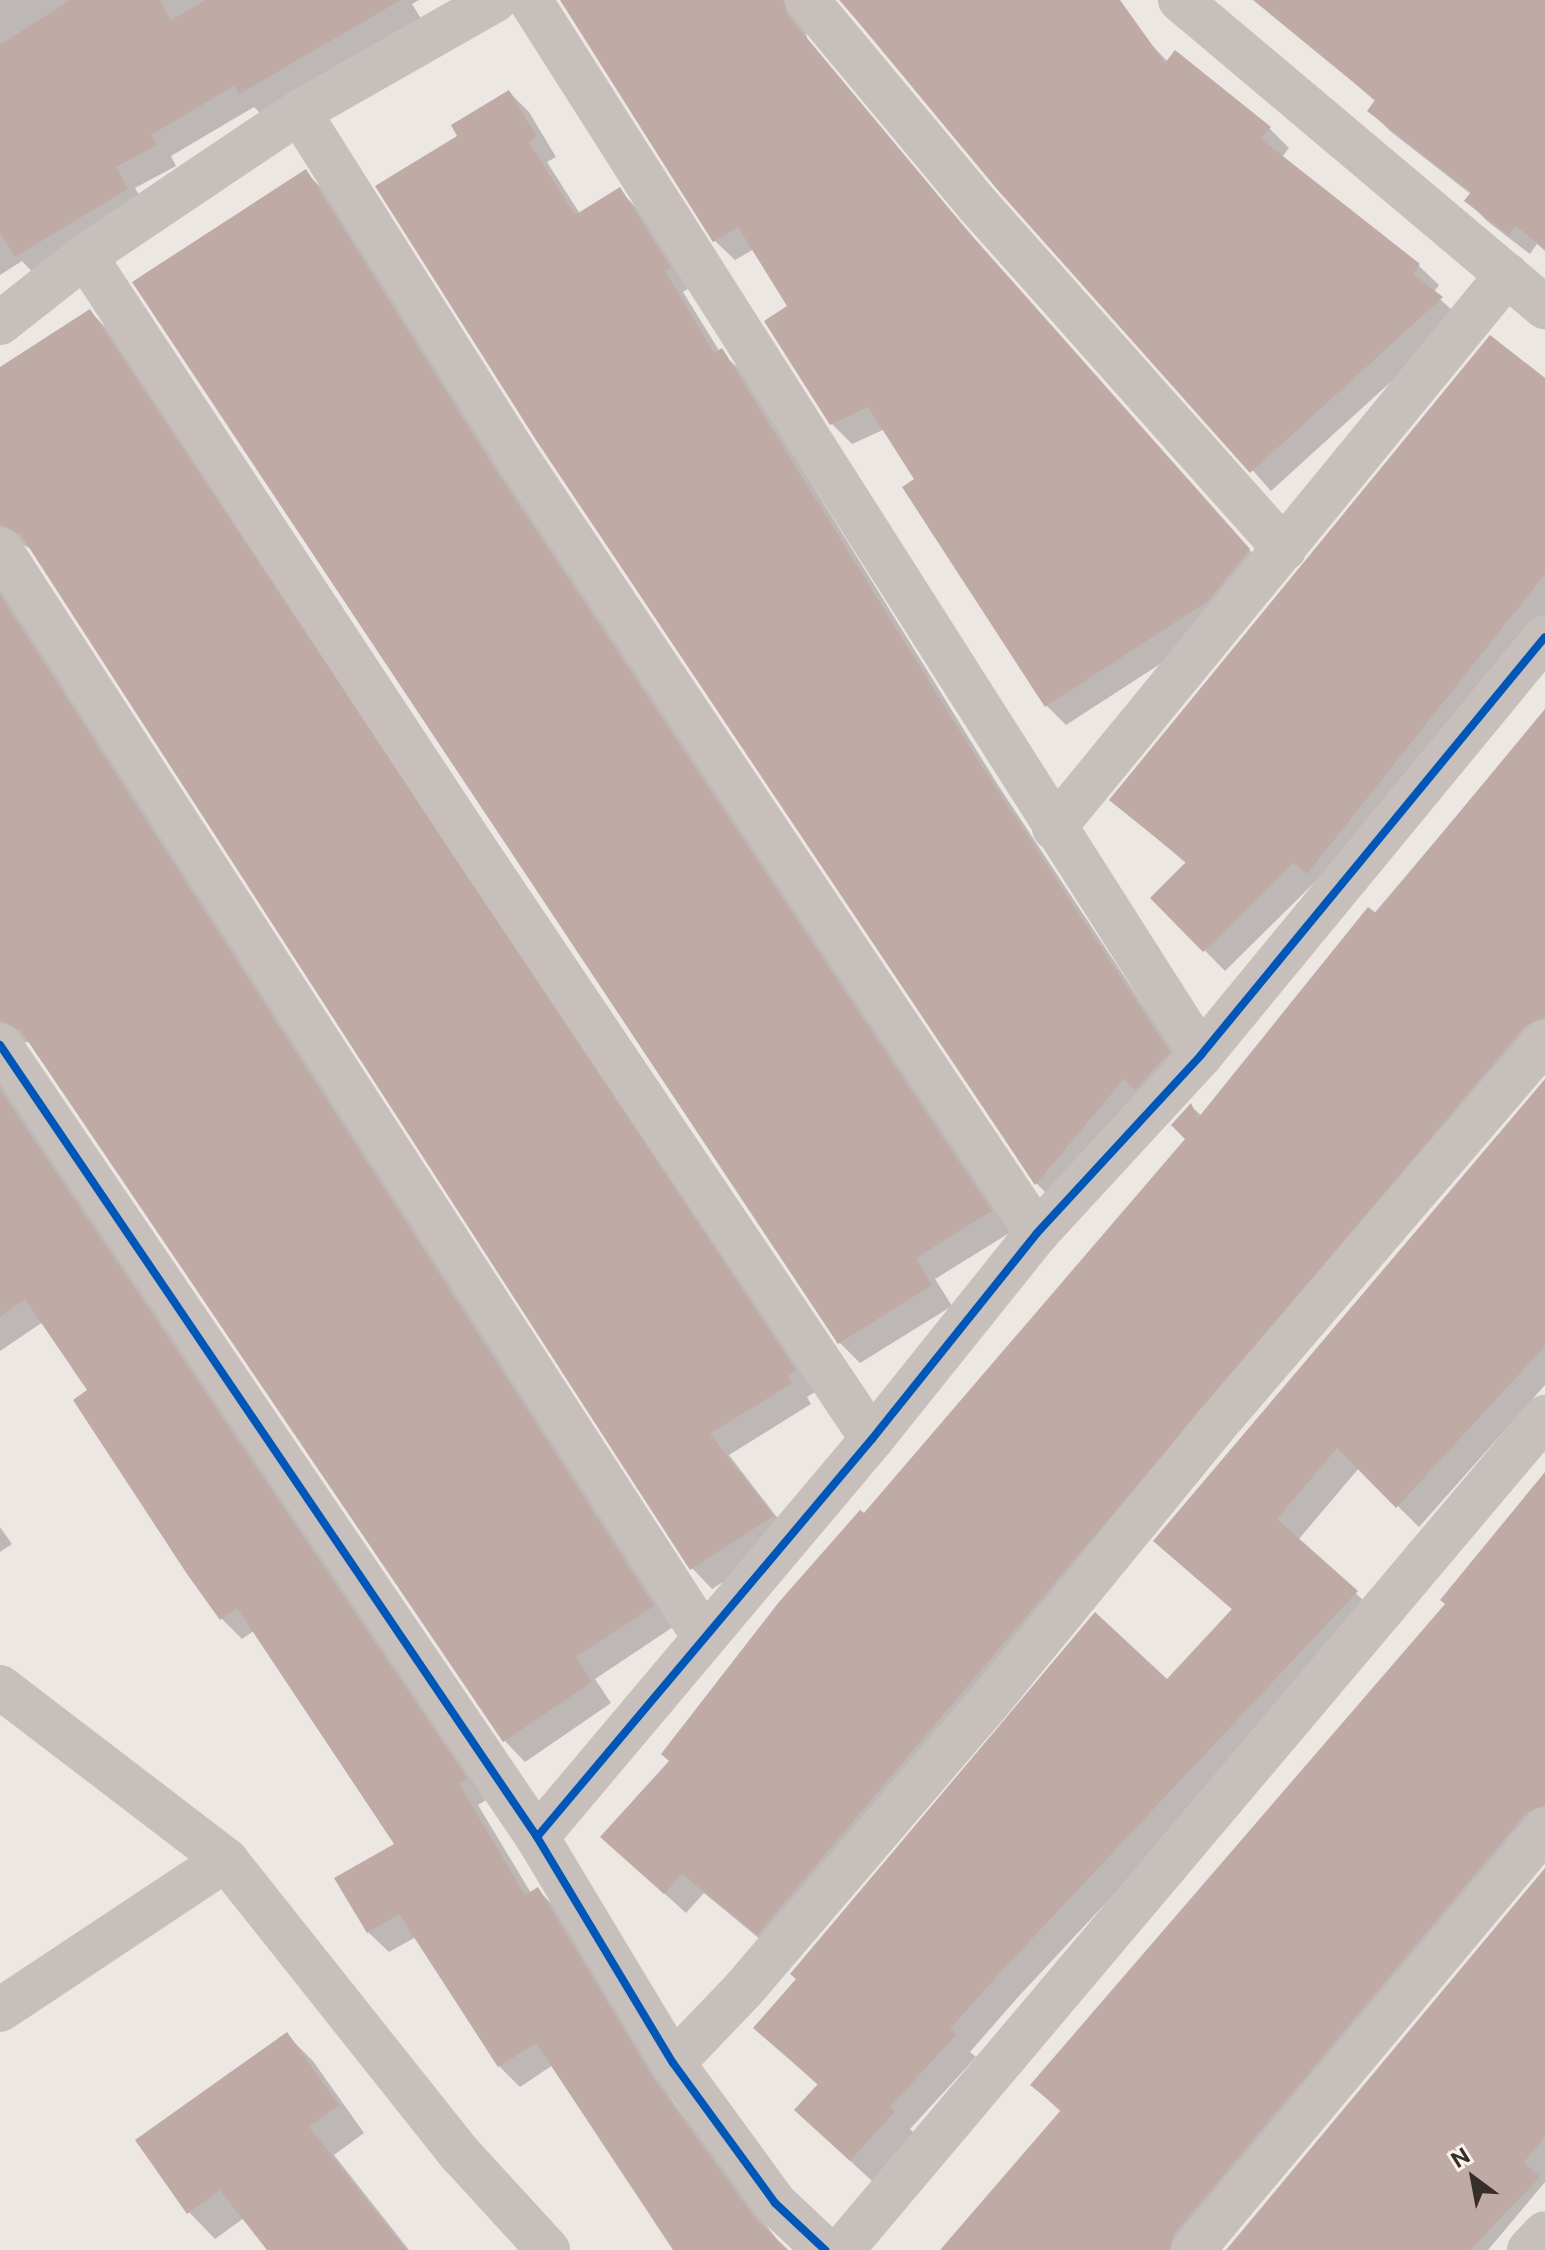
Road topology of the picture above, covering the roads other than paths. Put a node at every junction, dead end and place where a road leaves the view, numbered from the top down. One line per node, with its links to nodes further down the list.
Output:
1 (495, 0): 5 (street)
2 (530, 0): 13 (street)
3 (807, 0): 11 (street)
4 (1180, 0): 7 (street)
5 (299, 112): 6 (street); 17 (street)
6 (85, 256): 9 (street); 19 (street)
7 (1507, 275): 8 (street); 11 (street)
8 (1545, 307)
9 (0, 323)
10 (0, 549): 20 (street)
11 (1284, 549): 13 (street)
12 (1545, 637): 16 (street)
13 (1054, 828): 16 (street)
14 (1545, 1041): 26 (street)
15 (0, 1045): 23 (street)
16 (1201, 1055): 17 (street)
17 (1037, 1233): 19 (street)
18 (1545, 1417): 30 (street)
19 (872, 1439): 20 (street)
20 (704, 1637): 23 (street)
21 (0, 1687): 24 (street)
22 (1545, 1829): 31 (street)
23 (537, 1837): 26 (street)
24 (226, 1860): 25 (street); 28 (street)
25 (0, 2010)
26 (673, 2063): 29 (street)
27 (1545, 2233): 32 (street)
28 (548, 2250)
29 (825, 2250)
30 (842, 2250)
31 (1193, 2250)
32 (1529, 2250)

